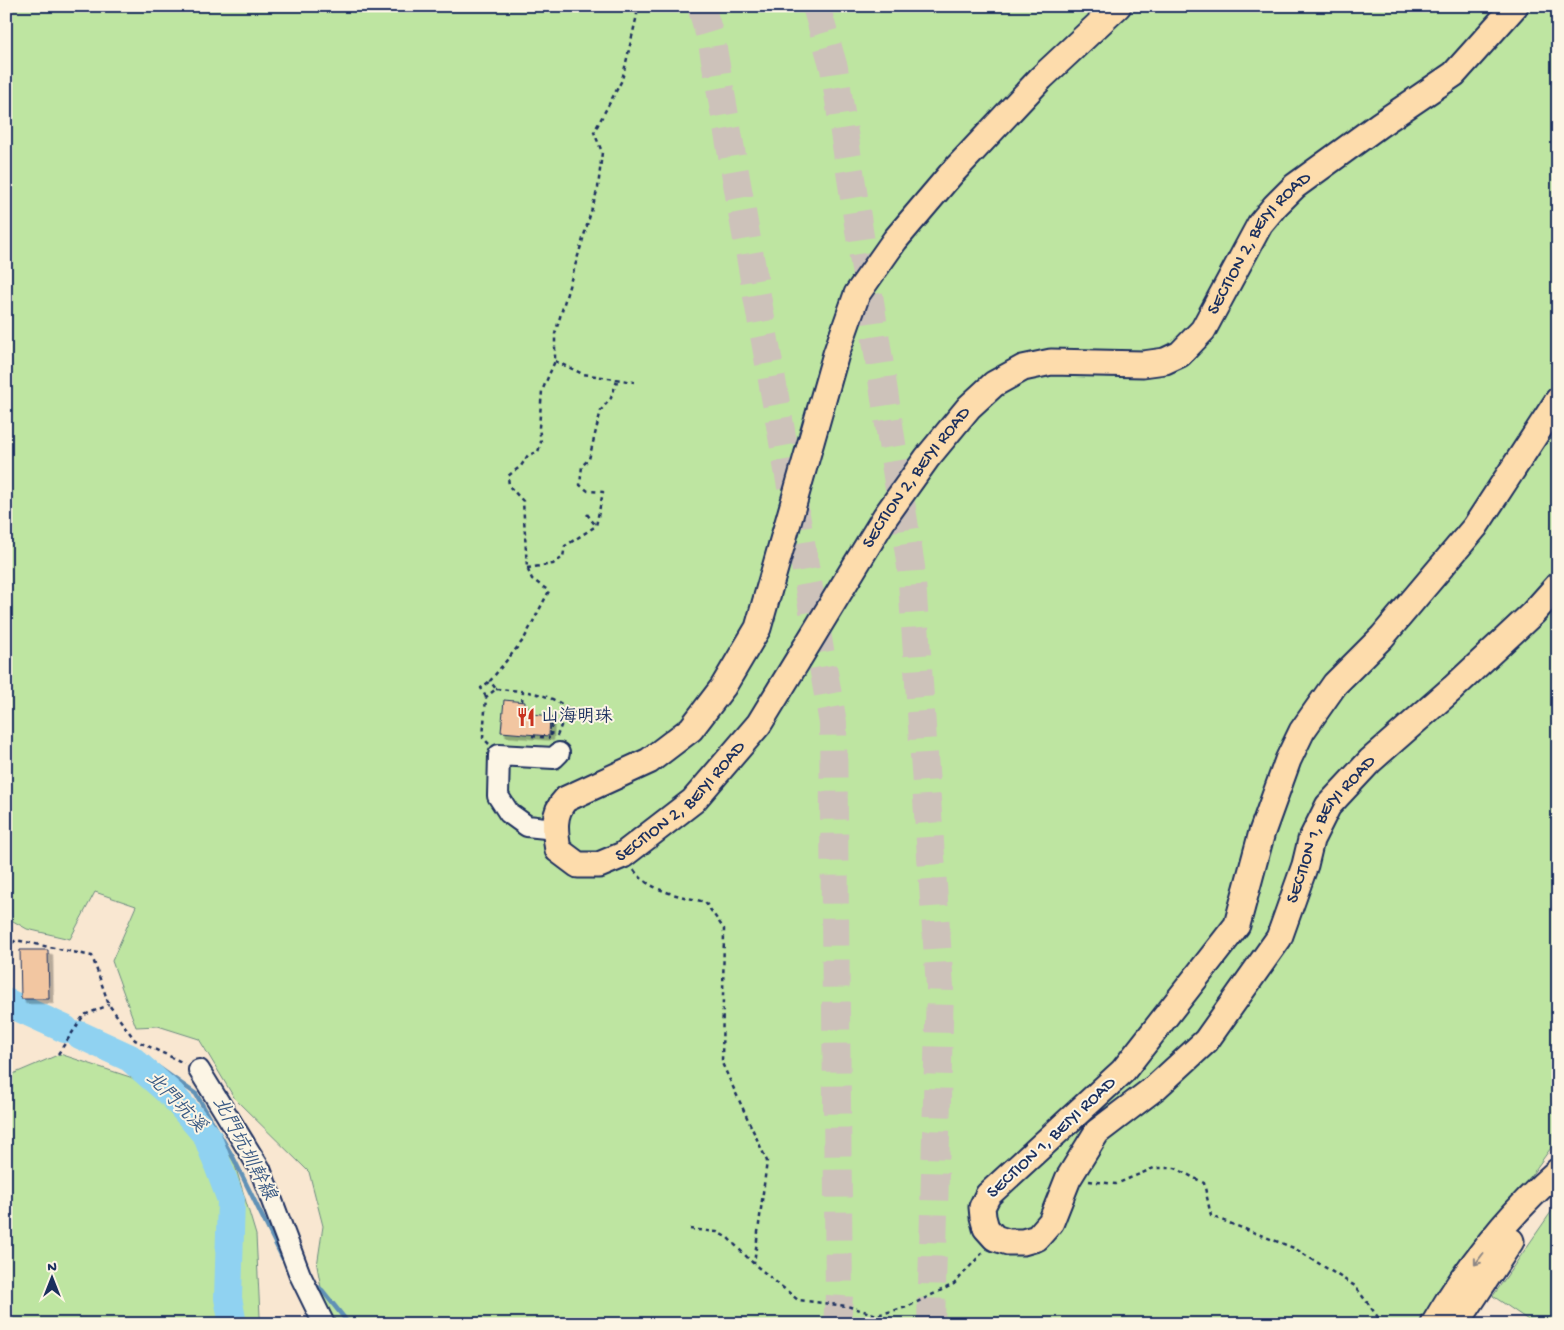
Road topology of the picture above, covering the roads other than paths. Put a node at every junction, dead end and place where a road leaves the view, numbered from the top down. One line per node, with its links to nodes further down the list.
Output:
1 (1118, 6): 6 (main road, SECTION 2, BEIYI ROAD)
2 (1515, 6): 6 (main road, SECTION 2, BEIYI ROAD)
3 (1558, 400): 4 (main road, SECTION 1, BEIYI ROAD)
4 (1558, 585)
5 (555, 742): 6 (lane)
6 (555, 829)
7 (199, 1070): 9 (lane)
8 (1558, 1171): 10 (main road, one-way to 10); 11 (main road)
9 (324, 1324)
10 (1434, 1324)
11 (1456, 1324)

